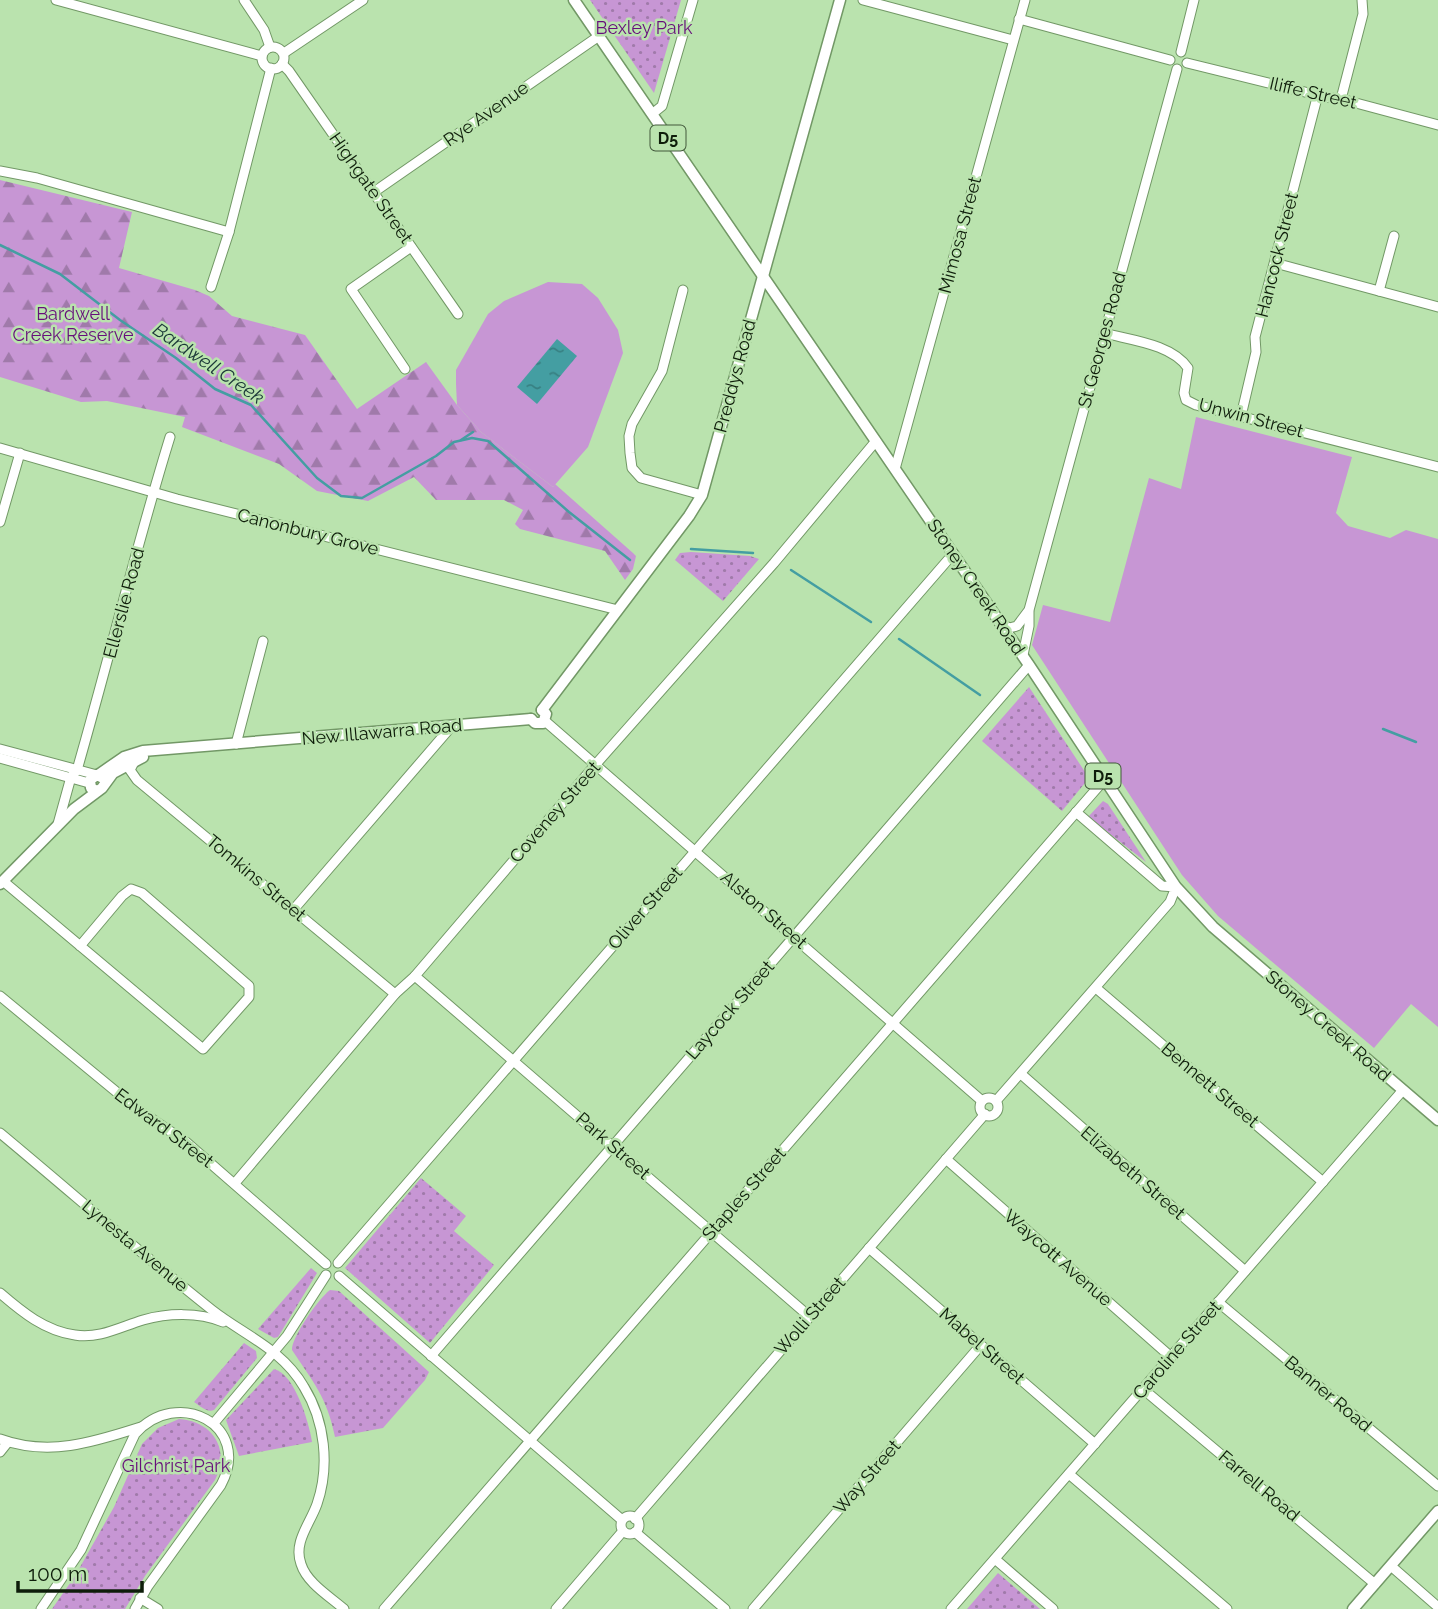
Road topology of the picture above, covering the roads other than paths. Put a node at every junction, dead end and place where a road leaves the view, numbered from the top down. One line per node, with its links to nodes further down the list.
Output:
1 (244, 0): 14 (street)
2 (363, 0): 16 (street)
3 (574, 0): 12 (main road, Stoney Creek Road / D5)
4 (693, 0): 25 (street)
5 (840, 0): 33 (main road, Preddys Road)
6 (863, 0): 13 (street)
7 (1024, 0): 11 (street, Mimosa Street)
8 (1194, 0): 15 (street)
9 (1362, 0): 24 (street)
10 (61, 1): 17 (street)
11 (1020, 19): 13 (street, Mimosa Street); 18 (street)
12 (598, 36): 25 (main road, Stoney Creek Road / D5); 28 (street, Rye Avenue)
13 (1013, 40): 47 (street, Mimosa Street)
14 (270, 47): 16 (street); 17 (street)
15 (1181, 52): 18 (street); 19 (street)
16 (284, 53): 20 (street)
17 (262, 56): 21 (street)
18 (1170, 60): 22 (street)
19 (1187, 63): 22 (street); 23 (street, Iliffe Street)
20 (282, 64): 21 (street); 28 (street, Highgate Street)
21 (271, 68): 29 (street)
22 (1177, 69): 39 (street, St Georges Road)
23 (1318, 94): 24 (street, Iliffe Street); 32 (street, Hancock Street)
24 (1341, 99): 26 (street, Iliffe Street)
25 (652, 114): 33 (main road, Stoney Creek Road / D5)
26 (1438, 125)
27 (0, 171): 29 (street)
28 (374, 192): 31 (street, Highgate Street)
29 (229, 232): 34 (street)
30 (1394, 236): 36 (street)
31 (411, 247): 38 (street, Highgate Street); 40 (street)
32 (1275, 263): 36 (street); 41 (street, Hancock Street)
33 (763, 277): 43 (main road, Stoney Creek Road / D5); 49 (main road, Preddys Road)
34 (211, 287)
35 (683, 290): 49 (street)
36 (1379, 291): 37 (street)
37 (1438, 307)
38 (458, 314)
39 (1104, 334): 41 (street, Unwin Street); 53 (street, St Georges Road)
40 (405, 369)
41 (1241, 416): 46 (street, Unwin Street)
42 (170, 437): 48 (street, Ellerslie Road)
43 (876, 441): 47 (main road, Stoney Creek Road / D5); 64 (street, Coveney Street)
44 (0, 448): 45 (street, Canonbury Grove)
45 (20, 453): 48 (street, Canonbury Grove); 50 (street)
46 (1438, 467)
47 (895, 469): 51 (main road, Stoney Creek Road / D5)
48 (153, 492): 52 (street, Canonbury Grove); 65 (street, Ellerslie Road)
49 (702, 495): 52 (main road, Preddys Road)
50 (0, 522)
51 (953, 554): 54 (main road, Stoney Creek Road / D5); 70 (street, Oliver Street)
52 (618, 610): 57 (main road, Preddys Road)
53 (1029, 610): 54 (street); 56 (street, St Georges Road)
54 (1001, 623): 56 (main road, Stoney Creek Road / D5)
55 (263, 641): 60 (street)
56 (1026, 660): 66 (main road, Stoney Creek Road / D5); 74 (street, Laycock Street)
57 (544, 715): 58 (main road, Preddys Road); 64 (street, Alston Street)
58 (531, 719): 59 (main road, New Illawarra Road)
59 (451, 727): 60 (main road, New Illawarra Road); 73 (street)
60 (234, 745): 63 (main road, New Illawarra Road); 67 (main road, New Illawarra Road)
61 (0, 749): 65 (street)
62 (0, 758): 65 (street)
63 (138, 758): 67 (main road, New Illawarra Road); 73 (street, Tomkins Street)
64 (596, 764): 70 (street, Alston Street); 76 (street, Coveney Street)
65 (74, 773): 67 (street); 69 (street, Ellerslie Road)
66 (1105, 779): 68 (street, Staples Street); 72 (main road, Stoney Creek Road / D5)
67 (96, 782): 69 (main road, New Illawarra Road)
68 (1076, 812): 72 (street); 80 (street, Staples Street)
69 (55, 827): 71 (main road, New Illawarra Road)
70 (696, 850): 74 (street, Alston Street); 81 (street, Oliver Street)
71 (1, 882): 75 (street)
72 (1176, 887): 77 (street); 83 (main road, Stoney Creek Road / D5)
73 (294, 909): 78 (street, Tomkins Street)
74 (794, 936): 80 (street, Alston Street); 89 (street, Laycock Street)
75 (80, 946): 75 (street)
76 (415, 976): 78 (street, Coveney Street); 81 (street, Park Street)
77 (1096, 988): 82 (street); 91 (street, Bennett Street)
78 (396, 994): 92 (street, Coveney Street)
79 (0, 996): 92 (street, Edward Street)
80 (894, 1022): 84 (street, Alston Street); 93 (street, Staples Street)
81 (513, 1060): 89 (street, Park Street); 95 (street, Oliver Street)
82 (1021, 1074): 85 (street); 97 (street, Elizabeth Street)
83 (1403, 1090): 87 (main road, Stoney Creek Road / D5); 91 (street, Caroline Street)
84 (982, 1101): 85 (street); 86 (street)
85 (996, 1101): 86 (street)
86 (985, 1114): 90 (street, Wolli Street)
87 (1438, 1120)
88 (0, 1133): 103 (street, Lynesta Avenue)
89 (613, 1147): 93 (street, Park Street); 106 (street, Laycock Street)
90 (946, 1159): 94 (street, Wolli Street); 107 (street, Waycott Avenue)
91 (1323, 1182): 97 (street, Caroline Street)
92 (235, 1184): 96 (street, Edward Street)
93 (712, 1232): 102 (street, Park Street); 112 (street, Staples Street)
94 (869, 1248): 102 (street, Wolli Street); 104 (street, Mabel Street)
95 (338, 1263): 96 (street); 99 (street)
96 (326, 1264): 98 (street)
97 (1245, 1271): 101 (street, Caroline Street)
98 (326, 1275): 99 (street); 105 (street)
99 (339, 1276): 106 (street)
100 (0, 1293): 103 (street)
101 (1218, 1302): 107 (street, Caroline Street); 116 (street, Banner Road)
102 (810, 1317): 118 (street, Wolli Street)
103 (234, 1326): 105 (street, Lynesta Avenue)
104 (980, 1346): 113 (street, Mabel Street); 134 (street, Way Street)
105 (274, 1351): 109 (street); 130 (street, Lynesta Avenue)
106 (431, 1356): 112 (street)
107 (1171, 1357): 108 (street, Caroline Street)
108 (1143, 1389): 113 (street, Caroline Street); 124 (street, Farrell Road)
109 (214, 1423): 110 (street); 125 (street)
110 (141, 1427): 111 (street); 127 (street)
111 (4, 1440): 114 (street)
112 (530, 1440): 119 (street); 131 (street, Staples Street)
113 (1095, 1444): 115 (street, Caroline Street)
114 (0, 1452)
115 (1069, 1474): 122 (street, Caroline Street); 137 (street)
116 (1438, 1486)
117 (1438, 1511): 123 (main road)
118 (635, 1519): 119 (street); 121 (street)
119 (622, 1520): 120 (street)
120 (623, 1531): 121 (street); 132 (street)
121 (635, 1532): 133 (street)
122 (995, 1559): 135 (street, Caroline Street); 136 (street)
123 (1391, 1566): 124 (main road); 126 (street)
124 (1375, 1584): 138 (main road)
125 (140, 1598): 128 (street); 129 (street)
126 (1438, 1607)
127 (41, 1609)
128 (135, 1609)
129 (159, 1609)
130 (344, 1609)
131 (384, 1609)
132 (556, 1609)
133 (725, 1609)
134 (753, 1609)
135 (951, 1609)
136 (1053, 1609)
137 (1227, 1609)
138 (1353, 1609)

